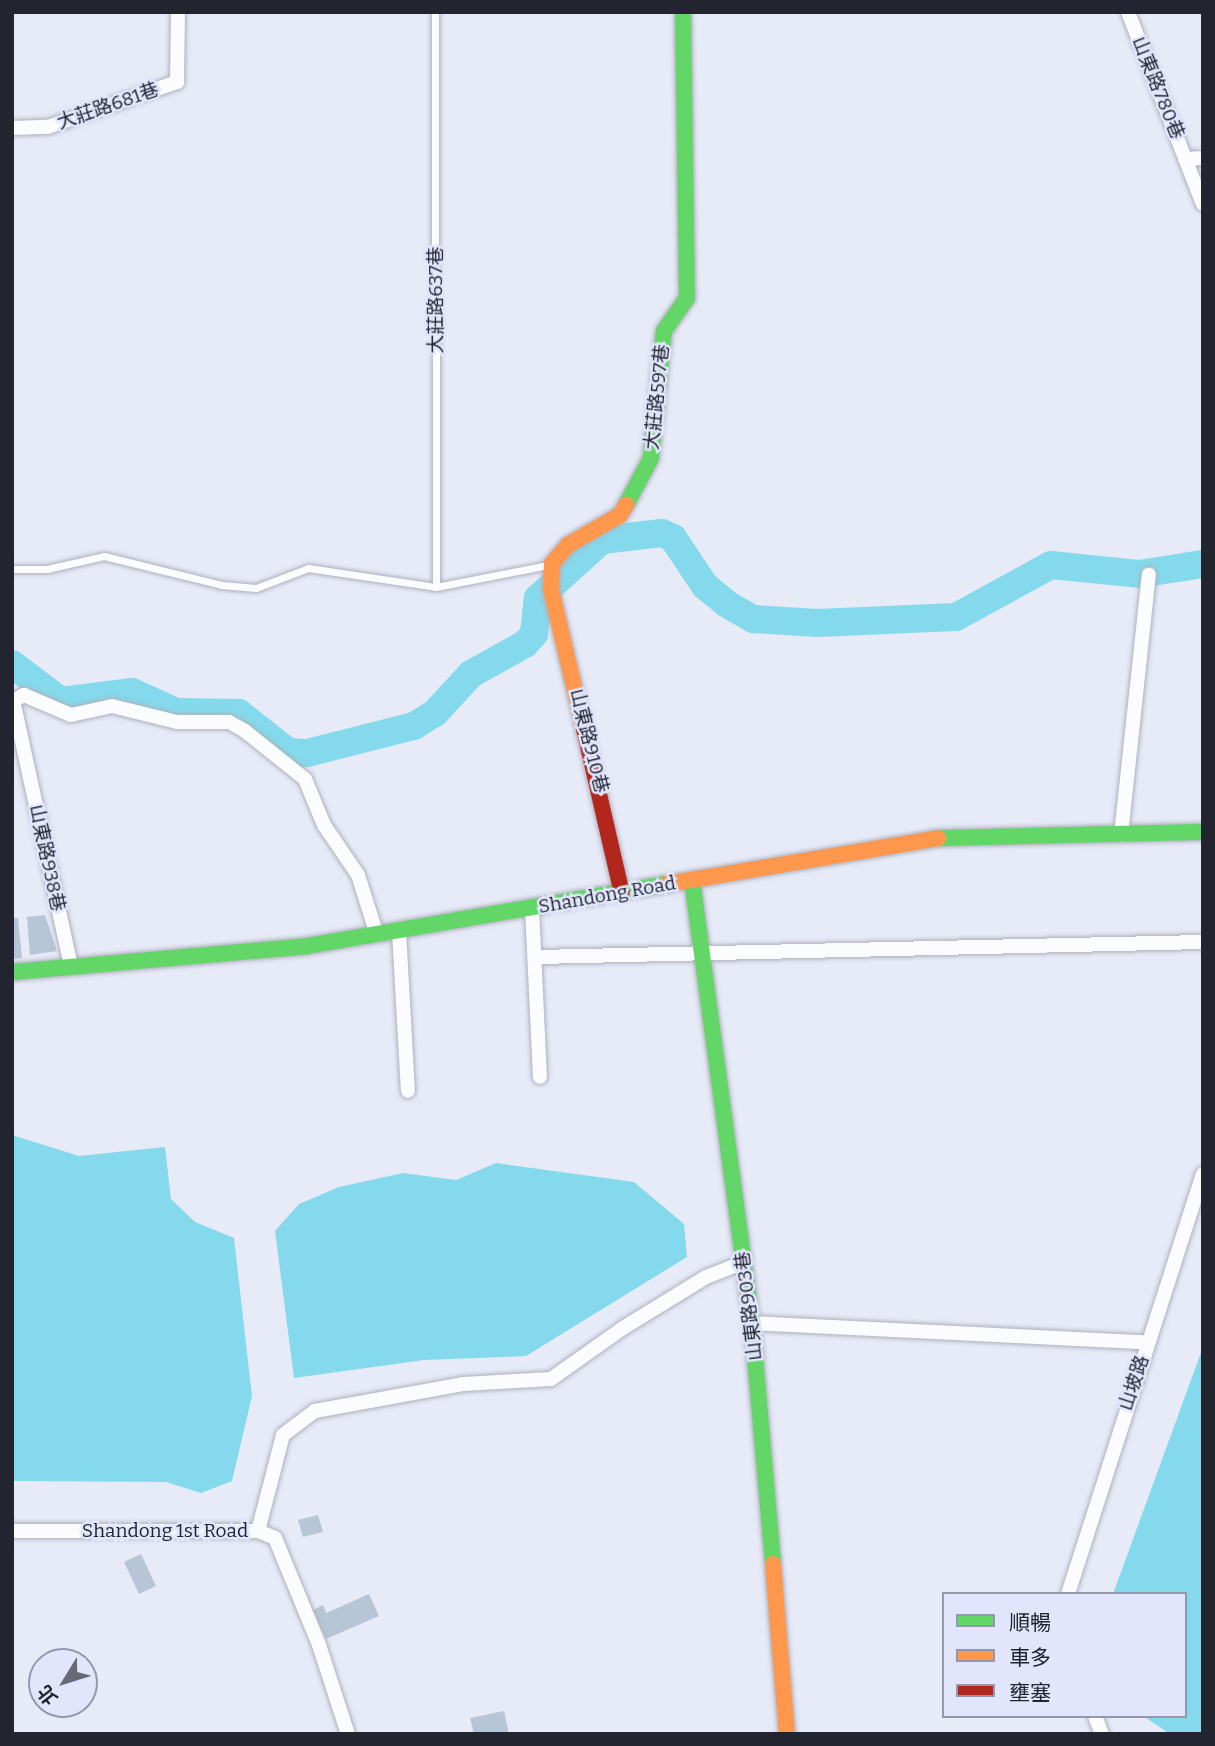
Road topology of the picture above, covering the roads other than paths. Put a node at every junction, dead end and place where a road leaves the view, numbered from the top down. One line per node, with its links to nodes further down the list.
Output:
1 (178, 12): 5 (street, 大莊路681巷)
2 (435, 12): 12 (lane, 大莊路637巷)
3 (683, 12): 11 (street, 大莊路597巷)
4 (1128, 12): 7 (street, 山東路780巷)
5 (12, 128)
6 (1203, 158): 7 (street)
7 (1185, 159): 8 (street, 山東路780巷)
8 (1203, 204)
9 (12, 569): 12 (lane)
10 (1149, 575): 14 (street)
11 (551, 577): 12 (lane); 16 (street, 山東路910巷)
12 (436, 587)
13 (1203, 832): 14 (street, Shandong Road)
14 (1121, 835): 15 (street, Shandong Road)
15 (692, 880): 16 (street, Shandong Road); 21 (street, 山東路903巷)
16 (622, 893): 17 (street, Shandong Road)
17 (532, 908): 18 (street, Shandong Road); 22 (street)
18 (399, 931): 19 (street, Shandong Road); 26 (street)
19 (377, 935): 23 (street, Shandong Road); 23 (street, 山東路938巷)
20 (1203, 942): 21 (street)
21 (704, 953): 22 (street); 28 (street, 山東路903巷)
22 (537, 957): 25 (street)
23 (71, 967): 24 (street, Shandong Road)
24 (12, 972)
25 (540, 1077)
26 (408, 1091)
27 (1203, 1174): 30 (street, 山坡路)
28 (744, 1262): 29 (street, 山東路903巷); 32 (street)
29 (752, 1323): 30 (street); 35 (street, 山東路903巷)
30 (1147, 1342): 33 (street, 山坡路)
31 (12, 1531): 32 (street, Shandong 1st Road)
32 (258, 1531): 34 (street, Shandong 1st Road)
33 (1070, 1592)
34 (348, 1734)
35 (788, 1734)

